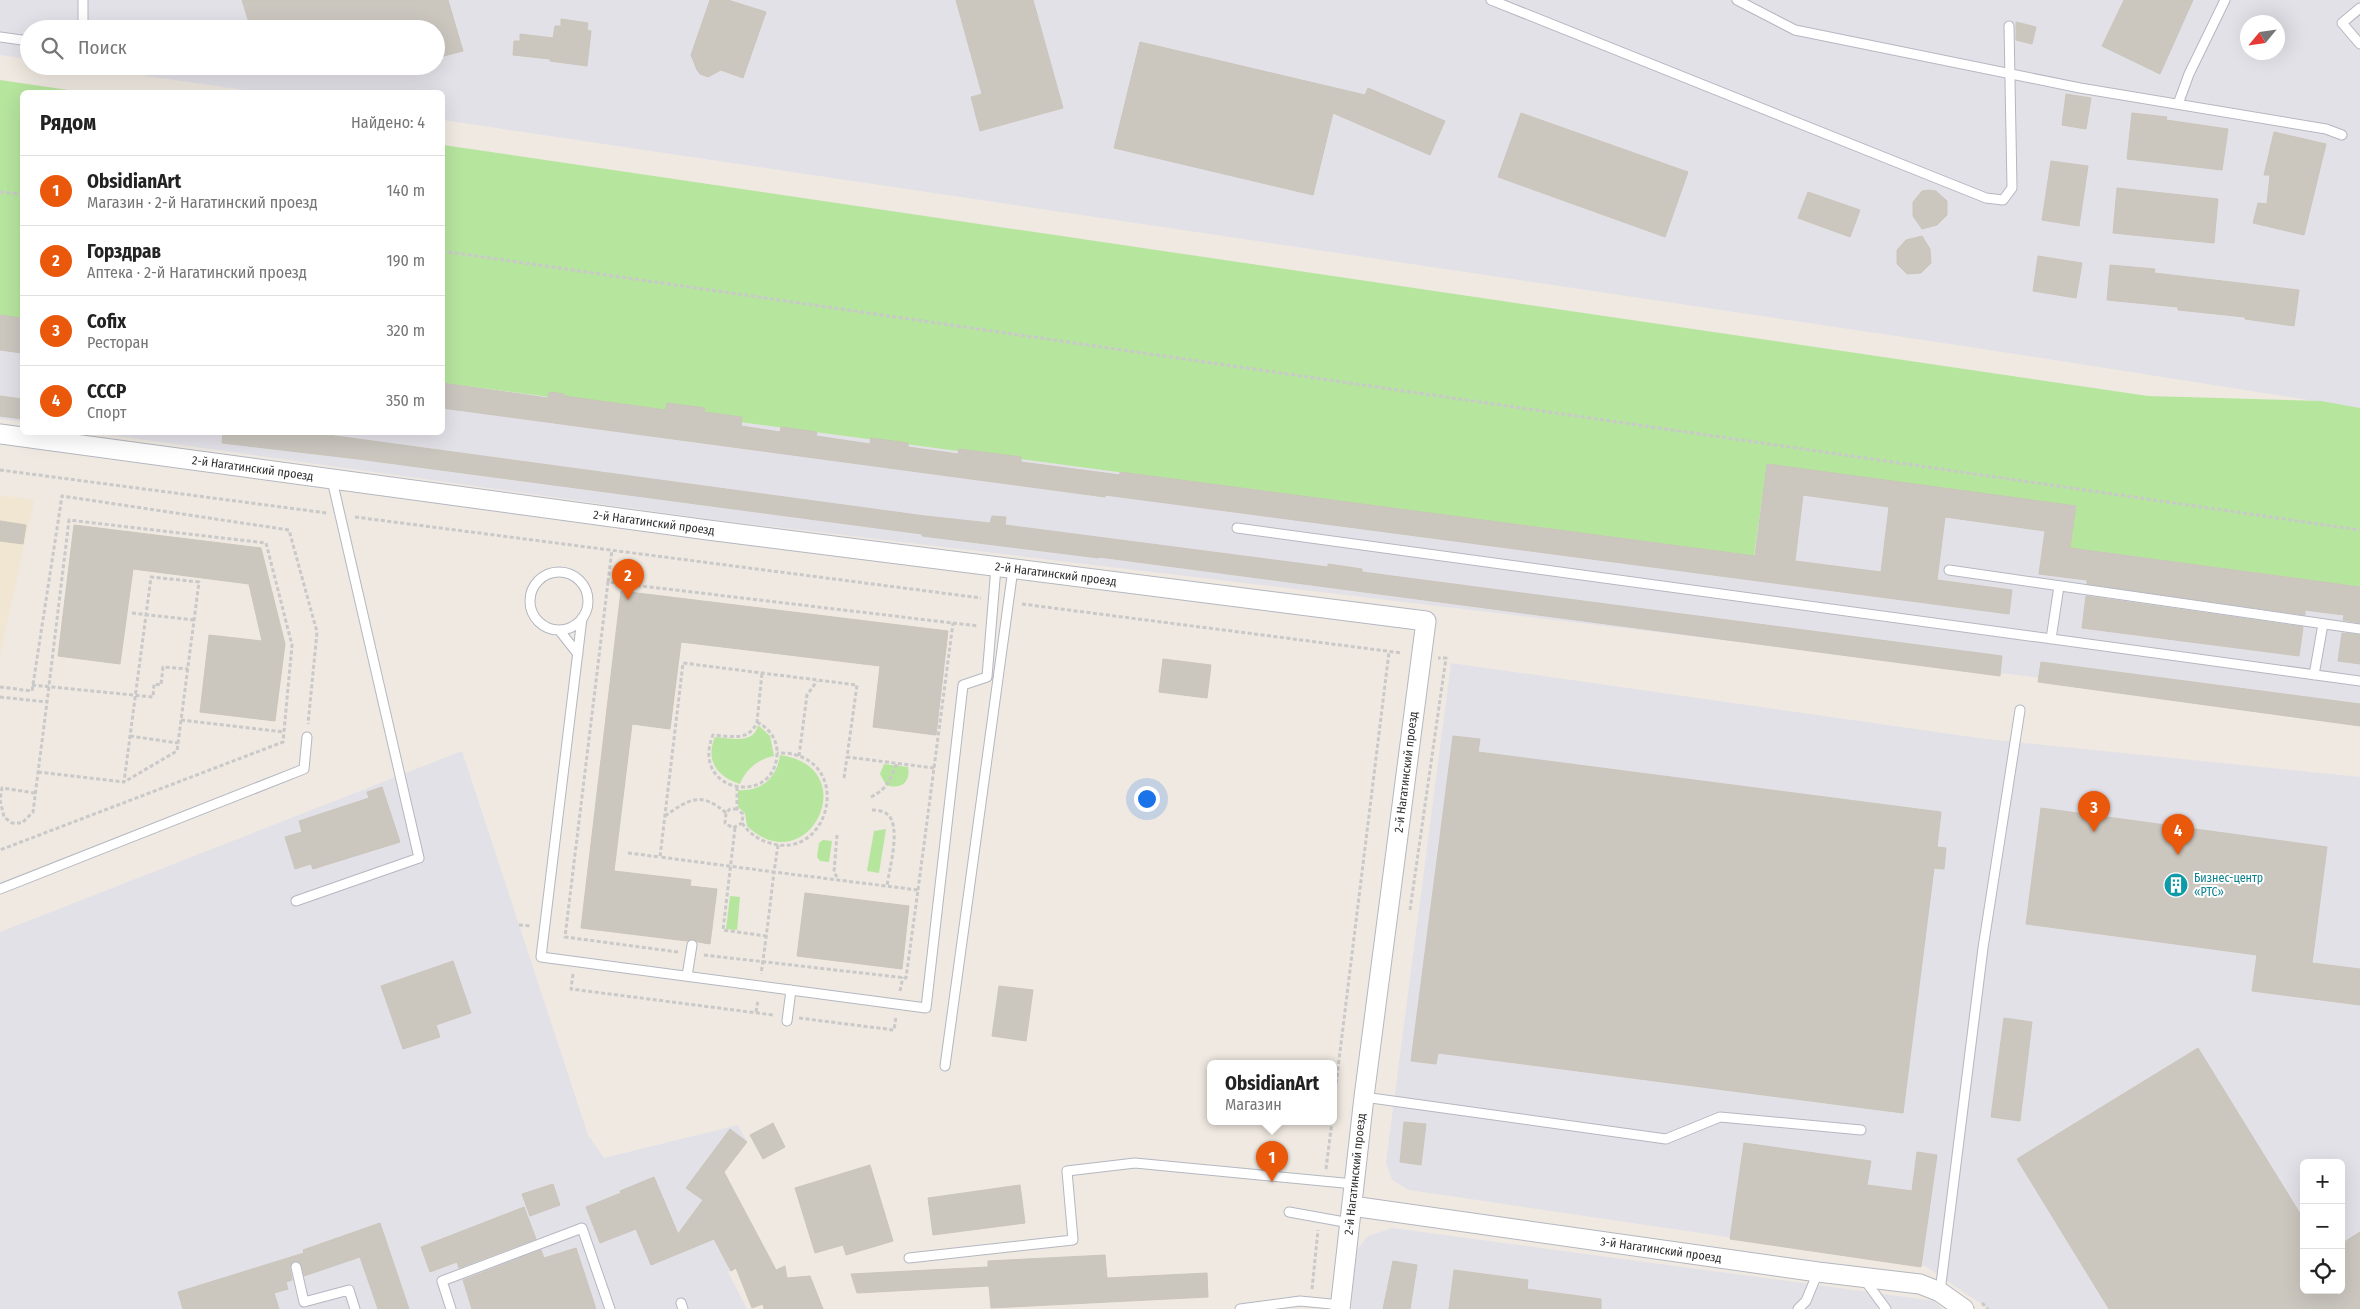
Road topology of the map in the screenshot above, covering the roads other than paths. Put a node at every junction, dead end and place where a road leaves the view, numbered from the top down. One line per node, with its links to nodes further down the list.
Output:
1 (83, 0): 6 (lane)
2 (1491, 0): 11 (lane)
3 (1737, 0): 11 (lane)
4 (2225, 0): 12 (lane)
5 (2360, 8): 10 (lane)
6 (83, 20)
7 (2009, 26): 11 (lane)
8 (0, 37): 9 (lane)
9 (20, 40)
10 (2360, 44)
11 (2010, 73): 12 (lane)
12 (2178, 104): 13 (lane)
13 (2342, 135)
14 (0, 434): 15 (street, 2-й Нагатинский проезд)
15 (332, 480): 17 (street, 2-й Нагатинский проезд); 31 (lane)
16 (1237, 528): 24 (lane)
17 (1005, 568): 34 (lane); 36 (lane); 37 (street, 2-й Нагатинский проезд)
18 (1949, 570): 19 (lane)
19 (2059, 586): 21 (lane); 24 (lane)
20 (582, 618): 23 (lane); 23 (lane); 25 (lane)
21 (2323, 624): 22 (lane); 26 (lane)
22 (2360, 629)
23 (559, 630): 25 (lane)
24 (2051, 639): 26 (lane)
25 (578, 654): 33 (lane)
26 (2314, 675): 27 (lane)
27 (2360, 681)
28 (2020, 710): 46 (lane)
29 (307, 737): 30 (lane)
30 (0, 889)
31 (296, 901)
32 (691, 949): 33 (lane)
33 (687, 976): 34 (lane)
34 (790, 990): 35 (lane)
35 (787, 1019)
36 (945, 1066)
37 (1364, 1097): 38 (lane); 39 (street, 2-й Нагатинский проезд)
38 (1861, 1130)
39 (1354, 1184): 41 (street, 2-й Нагатинский проезд); 42 (lane)
40 (1288, 1212): 41 (lane)
41 (1351, 1214): 44 (street, 3-й Нагатинский проезд); 47 (street, 2-й Нагатинский проезд)
42 (909, 1258)
43 (296, 1267): 48 (lane)
44 (1818, 1272): 45 (street, 3-й Нагатинский проезд); 52 (lane)
45 (1863, 1276): 46 (street, 3-й Нагатинский проезд); 53 (lane)
46 (1940, 1292): 54 (street, 3-й Нагатинский проезд)
47 (1341, 1307): 51 (lane)
48 (355, 1309)
49 (451, 1309): 50 (lane)
50 (610, 1309)
51 (1240, 1309)
52 (1798, 1309)
53 (1886, 1309)
54 (1964, 1309)

